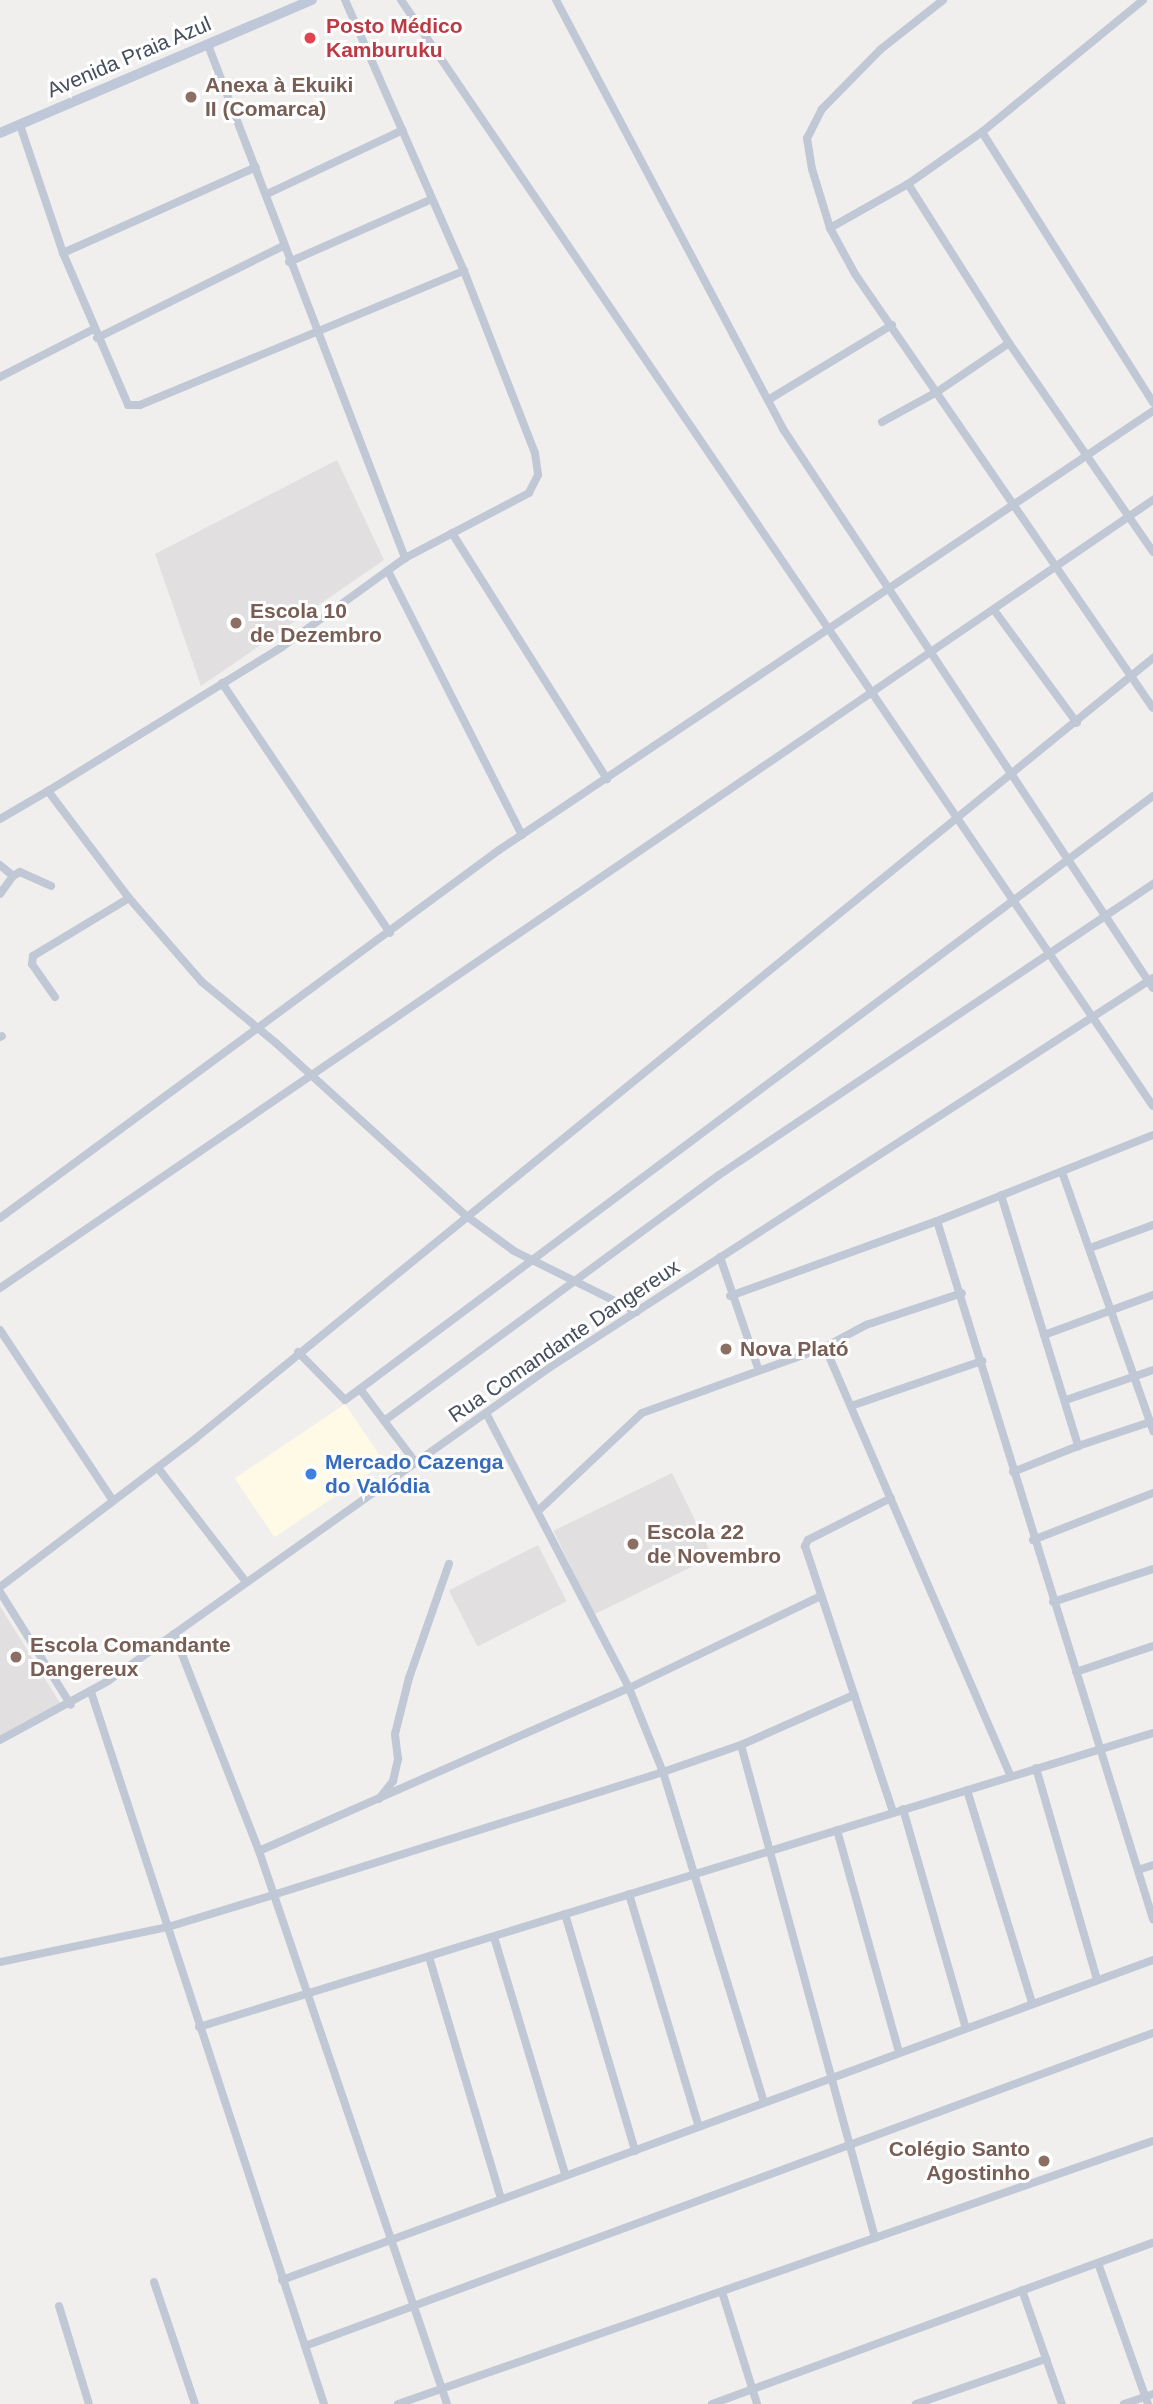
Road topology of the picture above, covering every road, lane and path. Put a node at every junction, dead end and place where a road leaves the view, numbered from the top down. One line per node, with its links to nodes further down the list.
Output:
1 (312, 0): 7 (main road, Avenida Praia Azul)
2 (345, 0): 9 (street)
3 (401, 0): 42 (street)
4 (556, 0): 27 (street)
5 (943, 0): 16 (street)
6 (1143, 0): 10 (street)
7 (208, 45): 8 (main road, Avenida Praia Azul); 12 (street)
8 (20, 125): 11 (main road, Avenida Praia Azul); 18 (street)
9 (403, 130): 14 (street); 15 (street)
10 (982, 132): 13 (street); 28 (street)
11 (0, 134)
12 (256, 167): 14 (street); 18 (street)
13 (908, 184): 16 (street); 24 (street)
14 (267, 194): 17 (street)
15 (432, 199): 19 (street); 20 (street)
16 (831, 228): 21 (street)
17 (283, 246): 19 (street); 23 (street)
18 (63, 253): 23 (street)
19 (289, 262): 22 (street)
20 (464, 271): 22 (street); 35 (street)
21 (892, 325): 26 (street); 27 (street)
22 (318, 330): 23 (street); 37 (street)
23 (95, 334): 25 (street)
24 (1009, 342): 26 (street); 31 (street)
25 (0, 377)
26 (937, 392): 30 (street); 33 (street)
27 (768, 400): 40 (street)
28 (1153, 403)
29 (1153, 411): 31 (street)
30 (882, 422)
31 (1085, 455): 33 (street); 34 (street)
32 (1153, 499): 34 (street)
33 (1012, 503): 38 (street); 40 (street)
34 (1128, 516): 36 (street); 38 (street)
35 (452, 533): 37 (street); 51 (street)
36 (1153, 552)
37 (405, 558): 39 (street)
38 (1057, 568): 41 (street); 45 (street)
39 (387, 571): 46 (street); 56 (street)
40 (888, 590): 42 (street); 43 (street)
41 (994, 610): 43 (street); 49 (street)
42 (829, 628): 47 (street); 51 (street)
43 (929, 653): 47 (street); 50 (street)
44 (1153, 658): 45 (street)
45 (1131, 676): 48 (street); 49 (street)
46 (222, 683): 52 (street); 66 (street)
47 (872, 692): 55 (street); 72 (street)
48 (1153, 708)
49 (1077, 723): 50 (street)
50 (1011, 777): 55 (street); 57 (street)
51 (607, 779): 56 (street)
52 (48, 792): 54 (street); 63 (street)
53 (1153, 796): 57 (street)
54 (2, 819)
55 (956, 821): 64 (street); 77 (street)
56 (522, 835): 66 (street)
57 (1068, 863): 64 (street); 65 (street)
58 (0, 865): 59 (street)
59 (13, 876): 61 (street); 62 (street)
60 (1153, 884): 65 (street)
61 (51, 886)
62 (0, 894)
63 (128, 898): 69 (street); 71 (street)
64 (1014, 904): 67 (street); 83 (street)
65 (1105, 917): 67 (street); 68 (street)
66 (390, 933): 71 (street)
67 (1049, 954): 70 (street); 84 (street)
68 (1152, 982): 70 (street, Rua Comandante Dangereux)
69 (55, 997)
70 (1093, 1017): 73 (street); 82 (street, Rua Comandante Dangereux)
71 (257, 1030): 72 (street); 78 (street)
72 (309, 1073): 77 (street); 85 (street)
73 (1153, 1106)
74 (1153, 1135): 75 (street)
75 (1062, 1172): 76 (street); 81 (street)
76 (1001, 1195): 79 (street); 92 (street)
77 (465, 1215): 83 (street); 94 (street)
78 (0, 1218)
79 (937, 1221): 86 (street); 88 (street)
80 (1153, 1225): 81 (street)
81 (1090, 1248): 89 (street)
82 (720, 1257): 88 (street); 90 (street, Rua Comandante Dangereux)
83 (537, 1259): 84 (street); 99 (street)
84 (577, 1280): 90 (street); 103 (street)
85 (0, 1288)
86 (962, 1293): 93 (street); 95 (street)
87 (1153, 1295): 89 (street)
88 (730, 1296): 96 (street)
89 (1111, 1310): 92 (street); 98 (street)
90 (637, 1312): 102 (street, Rua Comandante Dangereux)
91 (0, 1330): 112 (street)
92 (1044, 1335): 100 (street)
93 (825, 1347): 96 (street); 101 (street)
94 (298, 1352): 99 (street); 108 (street)
95 (982, 1360): 101 (street); 109 (street)
96 (758, 1368): 113 (street)
97 (1153, 1370): 98 (street)
98 (1135, 1376): 100 (street); 104 (street)
99 (360, 1388): 103 (street)
100 (1066, 1400): 106 (street)
101 (851, 1406): 111 (street)
102 (486, 1413): 107 (street, Rua Comandante Dangereux); 113 (street)
103 (384, 1421): 107 (street)
104 (1150, 1422): 105 (street); 106 (street)
105 (1153, 1431)
106 (1079, 1446): 109 (street)
107 (416, 1463): 117 (street, Rua Comandante Dangereux)
108 (158, 1468): 112 (street); 117 (street)
109 (1013, 1472): 114 (street)
110 (1153, 1493): 114 (street)
111 (891, 1498): 119 (street); 134 (street)
112 (113, 1501): 118 (street)
113 (538, 1511): 124 (street)
114 (1033, 1540): 120 (street)
115 (449, 1564): 136 (street)
116 (1153, 1569): 120 (street)
117 (246, 1582): 121 (street, Rua Comandante Dangereux)
118 (0, 1589): 127 (street)
119 (821, 1596): 124 (street); 126 (street)
120 (1053, 1602): 123 (street)
121 (174, 1634): 125 (street, Rua Comandante Dangereux); 139 (street)
122 (1153, 1646): 123 (street)
123 (1076, 1672): 131 (street)
124 (629, 1689): 133 (street); 136 (street)
125 (91, 1692): 127 (street, Rua Comandante Dangereux); 148 (street)
126 (854, 1695): 130 (street); 137 (street)
127 (71, 1704): 129 (street, Rua Comandante Dangereux)
128 (1153, 1733): 131 (street)
129 (0, 1740)
130 (741, 1745): 133 (street); 140 (street)
131 (1100, 1749): 132 (street); 142 (street)
132 (1036, 1768): 134 (street); 153 (street)
133 (663, 1772): 143 (street); 145 (street)
134 (1011, 1776): 135 (street)
135 (967, 1790): 137 (street); 155 (street)
136 (377, 1801): 139 (street)
137 (898, 1811): 138 (street); 156 (street)
138 (837, 1829): 140 (street); 159 (street)
139 (259, 1850): 145 (street)
140 (769, 1851): 143 (street); 160 (street)
141 (1153, 1865): 142 (street)
142 (1138, 1870): 147 (street)
143 (698, 1873): 144 (street); 161 (street)
144 (629, 1894): 146 (street); 162 (street)
145 (273, 1895): 148 (street); 154 (street)
146 (565, 1914): 149 (street); 165 (street)
147 (1153, 1919)
148 (168, 1927): 152 (street); 157 (street)
149 (494, 1937): 150 (street); 166 (street)
150 (429, 1957): 154 (street); 167 (street)
151 (1153, 1960): 153 (street)
152 (0, 1962)
153 (1097, 1979): 155 (street)
154 (308, 1995): 157 (street); 168 (street)
155 (1032, 2002): 156 (street)
156 (965, 2025): 159 (street)
157 (199, 2027): 172 (street)
158 (1153, 2033): 164 (street)
159 (899, 2052): 160 (street)
160 (830, 2078): 161 (street); 164 (street)
161 (764, 2102): 162 (street)
162 (699, 2127): 165 (street)
163 (1153, 2141): 169 (street)
164 (848, 2146): 169 (street); 176 (street)
165 (635, 2151): 166 (street)
166 (565, 2174): 167 (street)
167 (501, 2198): 168 (street)
168 (390, 2238): 172 (street); 176 (street)
169 (875, 2238): 175 (street)
170 (1153, 2244): 171 (street)
171 (1098, 2263): 174 (street); 182 (street)
172 (282, 2280): 178 (street)
173 (154, 2282): 184 (street)
174 (1022, 2290): 179 (street); 181 (street)
175 (722, 2292): 180 (street); 181 (street)
176 (414, 2305): 178 (street); 180 (street)
177 (59, 2306): 183 (street)
178 (304, 2346): 185 (street)
179 (1046, 2359): 190 (street); 191 (street)
180 (441, 2389): 186 (street); 187 (street)
181 (752, 2389): 188 (street); 189 (street)
182 (1149, 2398): 192 (street)
183 (89, 2404)
184 (195, 2404)
185 (324, 2404)
186 (398, 2404)
187 (447, 2404)
188 (712, 2404)
189 (757, 2404)
190 (916, 2404)
191 (1062, 2404)
192 (1124, 2404)

